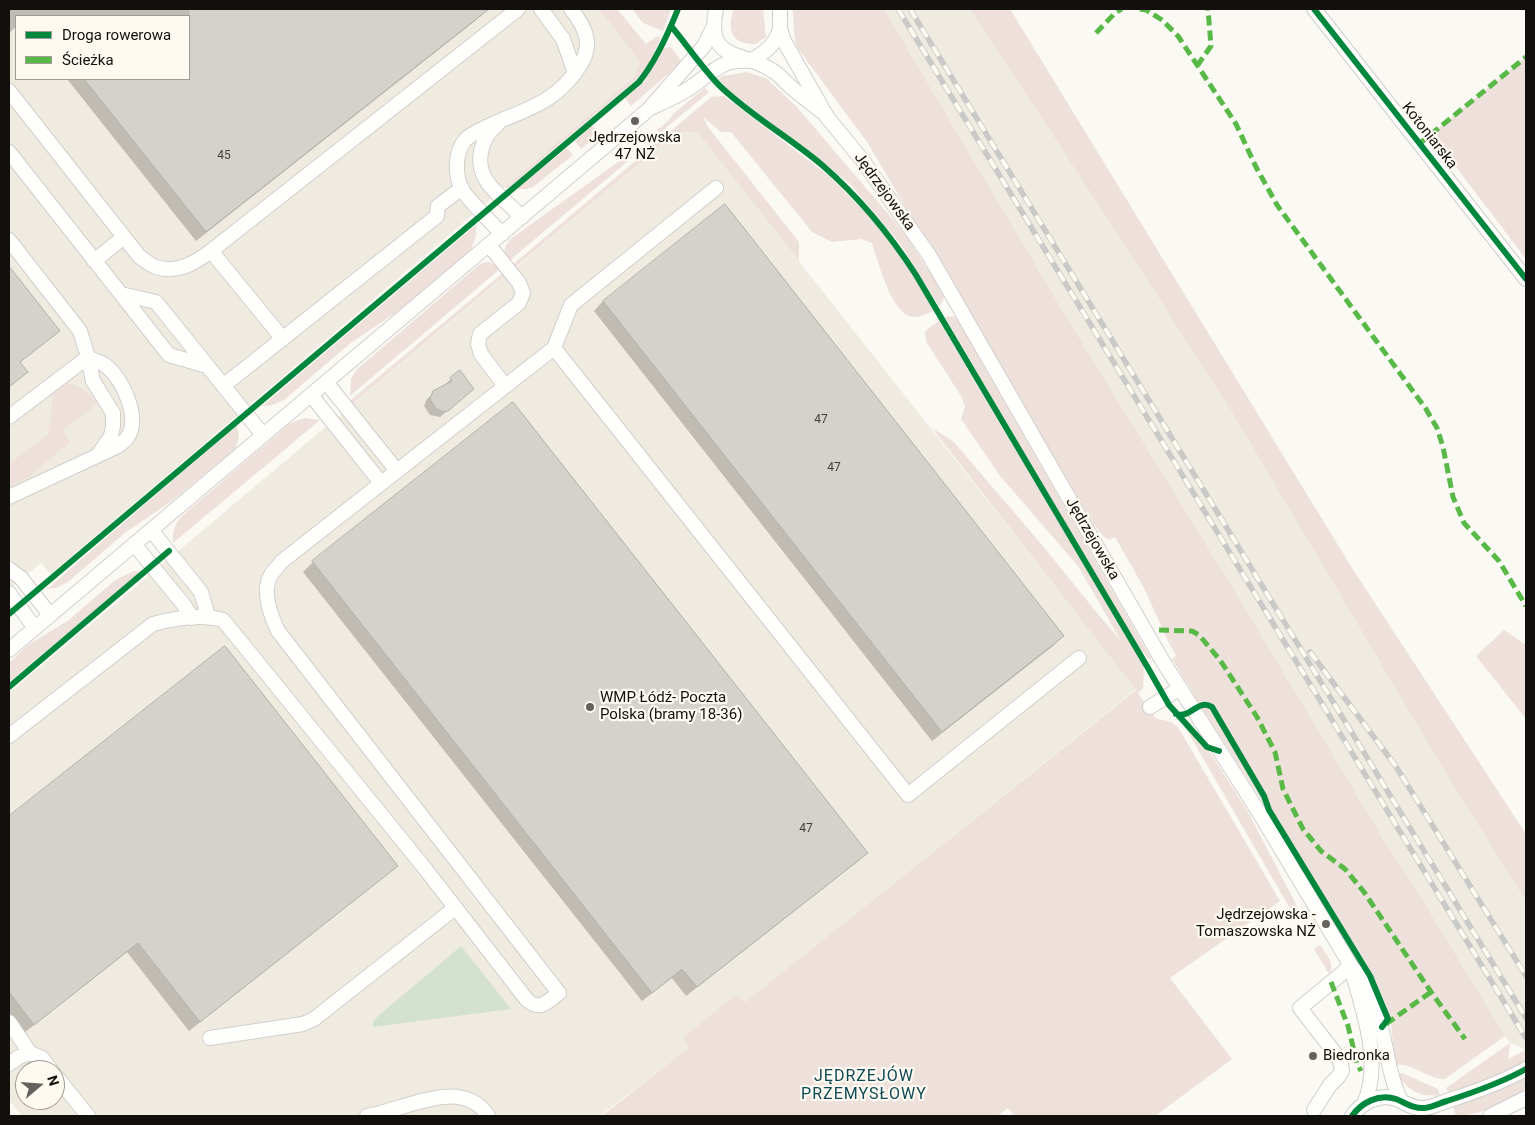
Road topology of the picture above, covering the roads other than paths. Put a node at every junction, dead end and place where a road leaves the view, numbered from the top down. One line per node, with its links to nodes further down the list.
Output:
1 (518, 9): 23 (street)
2 (541, 9): 10 (street)
3 (571, 9): 10 (street)
4 (716, 9): 7 (street, Jędrzejowska)
5 (780, 9): 8 (street, Jędrzejowska)
6 (1314, 9): 25 (street, Kotoniarska)
7 (714, 26): 9 (street, Jędrzejowska); 12 (street)
8 (780, 29): 9 (street); 13 (street, Jędrzejowska)
9 (750, 61): 12 (street); 13 (street, Jędrzejowska)
10 (575, 73): 14 (street)
11 (9, 91): 20 (street)
12 (648, 110): 18 (street)
13 (827, 117): 51 (street, Jędrzejowska)
14 (502, 120): 16 (street); 18 (street)
15 (9, 152): 24 (street)
16 (462, 188): 19 (street); 27 (street)
17 (716, 188): 28 (street)
18 (522, 217): 19 (street)
19 (502, 234): 22 (street)
20 (124, 237): 23 (street); 24 (street)
21 (9, 240): 29 (street)
22 (488, 245): 31 (street); 33 (street)
23 (211, 251): 27 (street)
24 (94, 261): 26 (street)
25 (1526, 279)
26 (120, 294): 30 (street); 30 (street)
27 (283, 339): 32 (street)
28 (554, 348): 33 (street); 50 (street)
29 (88, 357): 35 (street); 37 (street); 37 (street)
30 (207, 366): 32 (street)
31 (326, 382): 34 (street); 38 (street)
32 (223, 386): 36 (street)
33 (505, 386): 38 (street)
34 (311, 395): 36 (street); 39 (street)
35 (9, 417)
36 (263, 436): 41 (street)
37 (98, 455): 40 (street)
38 (397, 471): 39 (street)
39 (381, 483): 54 (street)
40 (9, 498)
41 (151, 530): 42 (street); 46 (street)
42 (134, 544): 45 (street); 47 (street)
43 (9, 569): 45 (street)
44 (9, 593): 48 (street)
45 (50, 615): 48 (street)
46 (208, 616): 47 (street); 54 (street)
47 (192, 618): 53 (street)
48 (35, 628): 49 (street)
49 (9, 650)
50 (1079, 658)
51 (1179, 689): 52 (street); 55 (street, Jędrzejowska)
52 (1150, 707)
53 (9, 736)
54 (455, 908): 57 (street)
55 (1351, 966): 64 (street, Jędrzejowska); 65 (street, Jędrzejowska); 66 (street)
56 (9, 1022): 58 (street)
57 (210, 1038)
58 (30, 1053): 59 (street); 60 (street)
59 (44, 1060)
60 (9, 1064)
61 (1526, 1068): 67 (street)
62 (65, 1087): 68 (street)
63 (1526, 1098): 72 (street)
64 (1401, 1101): 65 (street); 67 (street)
65 (1364, 1104): 71 (street)
66 (1314, 1110)
67 (1420, 1112)
68 (88, 1116)
69 (367, 1116): 70 (street)
70 (488, 1116)
71 (1352, 1116)
72 (1490, 1116)

